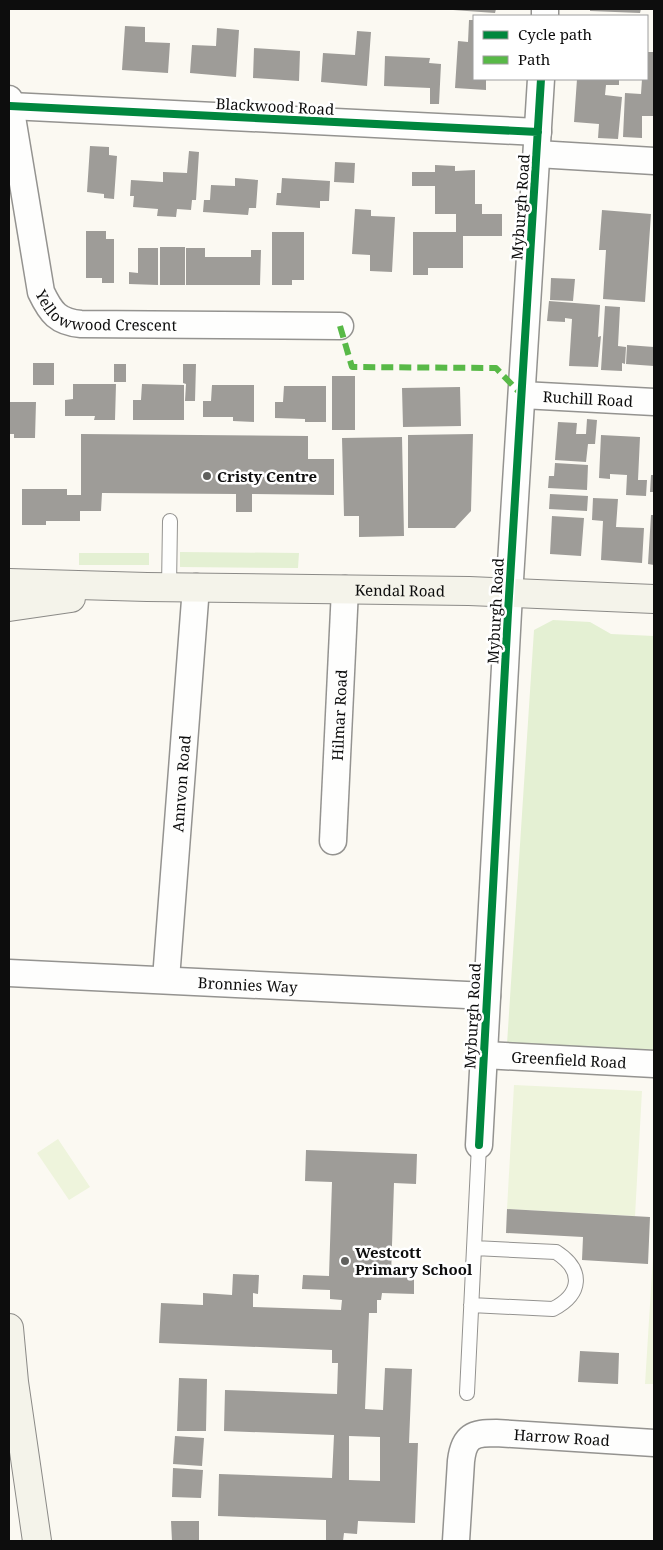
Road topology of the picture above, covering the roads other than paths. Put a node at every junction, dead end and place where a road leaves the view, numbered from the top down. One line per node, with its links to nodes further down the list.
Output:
1 (541, 80): 3 (street, Myburgh Road)
2 (9, 103): 3 (street, Blackwood Road); 5 (street, Yellowwood Crescent)
3 (538, 143): 4 (street, Blackwood Road); 6 (street, Myburgh Road)
4 (654, 161)
5 (340, 326)
6 (522, 395): 7 (street, Ruchill Road); 13 (street, Myburgh Road)
7 (654, 402)
8 (170, 521): 10 (lane)
9 (9, 583): 10 (main road, Kendal Road)
10 (158, 587): 11 (main road, Kendal Road); 15 (main road, Kendal Road)
11 (196, 587): 12 (main road, Kendal Road); 18 (street, Annvon Road)
12 (345, 589): 13 (main road, Kendal Road); 16 (street, Hilmar Road)
13 (510, 593): 14 (main road, Kendal Road); 19 (street, Myburgh Road)
14 (654, 599)
15 (9, 607)
16 (332, 841)
17 (9, 973): 18 (street, Bronnies Way)
18 (166, 980): 19 (street, Bronnies Way)
19 (487, 996): 20 (street, Myburgh Road)
20 (484, 1055): 21 (street, Greenfield Road); 22 (street, Myburgh Road)
21 (654, 1064)
22 (479, 1146): 23 (lane)
23 (474, 1248): 24 (lane); 24 (lane)
24 (471, 1305): 26 (lane)
25 (9, 1328): 28 (main road)
26 (467, 1393)
27 (654, 1443): 29 (street, Harrow Road)
28 (37, 1541)
29 (456, 1541)

